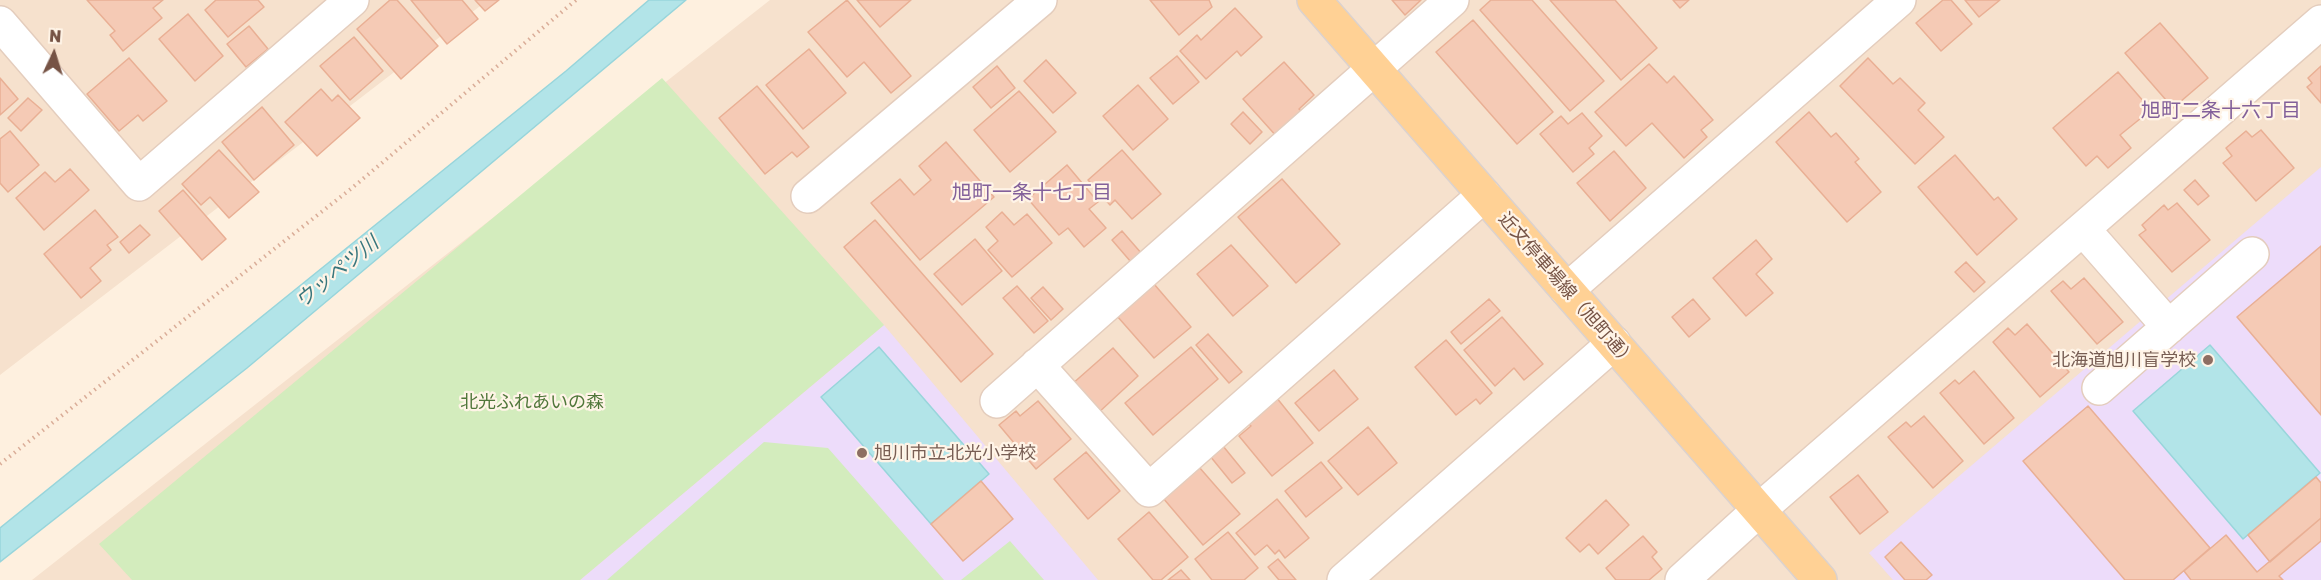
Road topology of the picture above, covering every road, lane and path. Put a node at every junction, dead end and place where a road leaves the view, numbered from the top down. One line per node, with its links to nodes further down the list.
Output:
1 (11, 0): 8 (street)
2 (352, 0): 10 (street)
3 (576, 0): 22 (path)
4 (1040, 0): 13 (street)
5 (1314, 0): 11 (main road, 近文停車場線（旭町通）)
6 (1452, 0): 11 (street)
7 (1899, 0): 16 (street)
8 (0, 10)
9 (2321, 22): 14 (street)
10 (0, 23)
11 (1373, 68): 12 (main road, 近文停車場線（旭町通）); 19 (street)
12 (1484, 195): 16 (main road, 近文停車場線（旭町通）); 19 (street)
13 (808, 196)
14 (2083, 229): 17 (street); 23 (street)
15 (2252, 254): 17 (street)
16 (1567, 290): 18 (main road, 近文停車場線（旭町通）)
17 (2169, 327): 20 (street)
18 (1614, 343): 23 (main road, 近文停車場線（旭町通）); 24 (street)
19 (1037, 365): 21 (street)
20 (2099, 388)
21 (997, 401)
22 (0, 464)
23 (1759, 510): 25 (street); 26 (main road, 近文停車場線（旭町通）)
24 (1344, 580)
25 (1682, 580)
26 (1820, 580)

